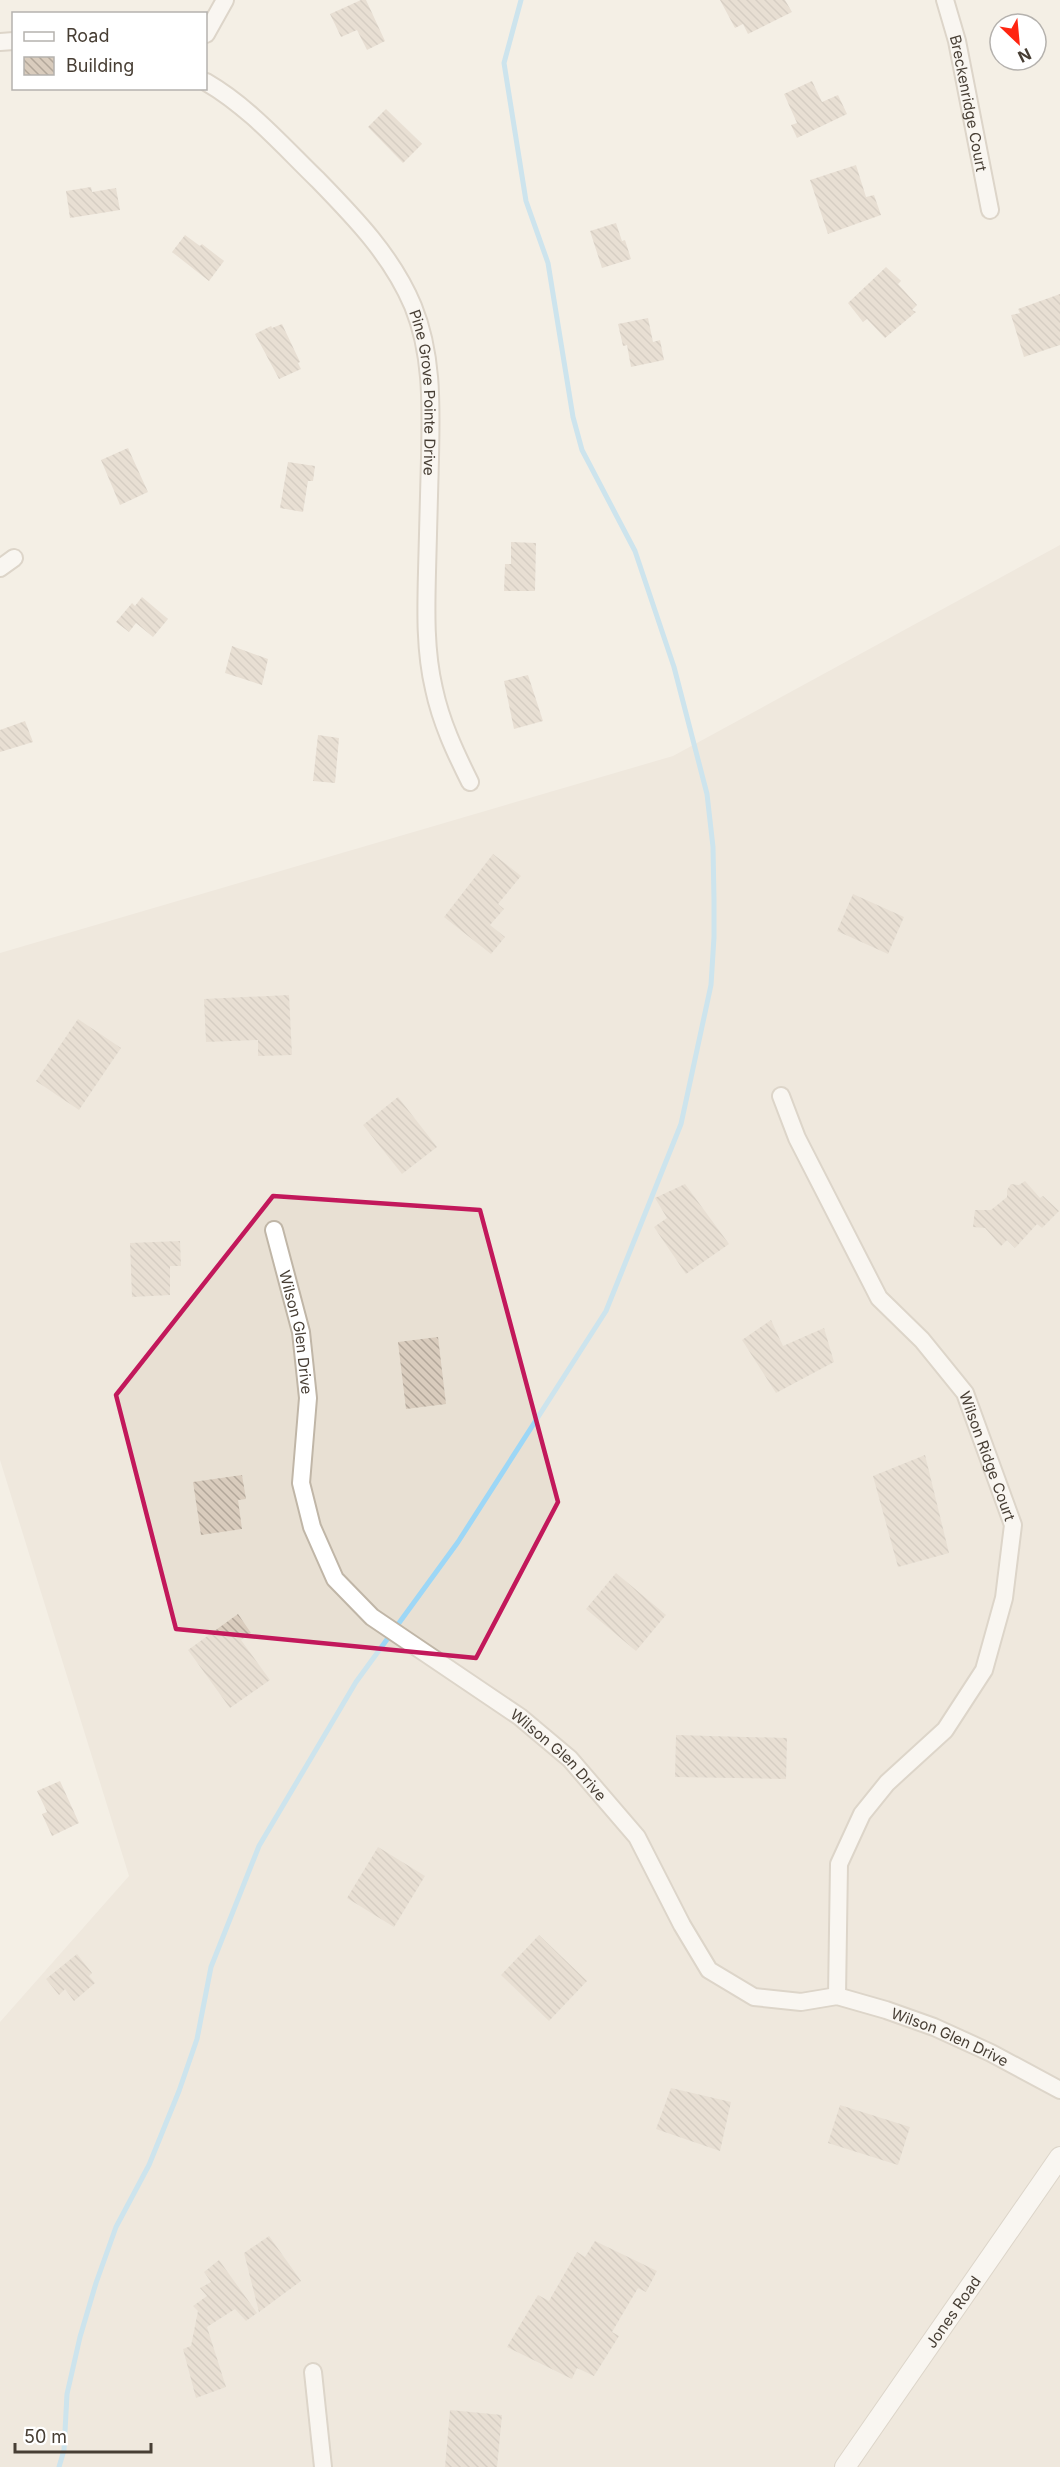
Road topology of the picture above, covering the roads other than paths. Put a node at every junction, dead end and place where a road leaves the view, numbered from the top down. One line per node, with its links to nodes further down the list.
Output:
1 (225, 0): 3 (street)
2 (945, 0): 5 (street, Breckenridge Court)
3 (207, 32)
4 (207, 83): 6 (street, Pine Grove Pointe Drive)
5 (990, 210)
6 (470, 782)
7 (781, 1096): 9 (street, Wilson Ridge Court)
8 (274, 1230): 9 (street, Wilson Glen Drive)
9 (837, 1996): 10 (street, Wilson Glen Drive)
10 (1060, 2090)
11 (1060, 2157): 14 (street, Jones Road)
12 (313, 2372): 13 (street)
13 (323, 2467)
14 (845, 2467)

